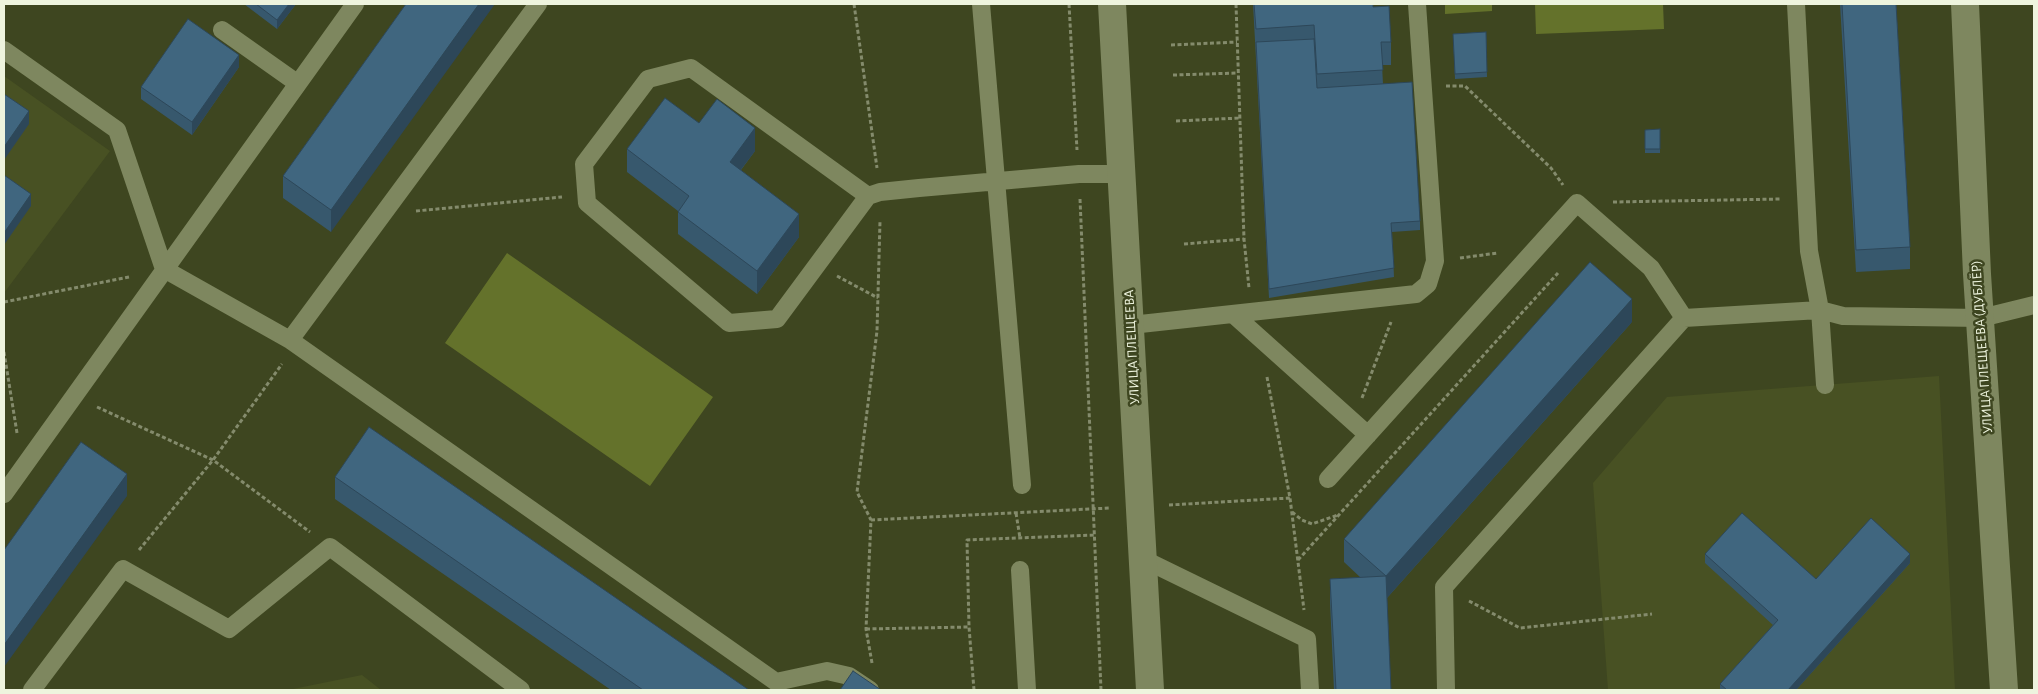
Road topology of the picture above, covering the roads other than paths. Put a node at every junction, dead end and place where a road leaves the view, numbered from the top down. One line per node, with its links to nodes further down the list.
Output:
1 (354, 4): 10 (lane)
2 (538, 4): 21 (lane)
3 (981, 4): 12 (lane)
4 (1112, 4): 11 (main road, УЛИЦА ПЛЕЩЕЕВА)
5 (1417, 4): 17 (lane)
6 (1796, 4): 16 (lane)
7 (1965, 4): 19 (main road, УЛИЦА ПЛЕЩЕЕВА (ДУБЛЁР))
8 (222, 30): 10 (lane)
9 (4, 50): 14 (lane)
10 (297, 83): 14 (lane)
11 (1121, 174): 12 (lane); 20 (main road, УЛИЦА ПЛЕЩЕЕВА)
12 (996, 182): 13 (lane); 25 (lane)
13 (874, 194): 13 (lane)
14 (164, 270): 21 (lane); 26 (lane)
15 (2034, 305): 19 (lane)
16 (1820, 310): 18 (lane); 19 (lane); 22 (lane)
17 (1233, 314): 20 (lane); 23 (lane)
18 (1684, 318): 23 (lane); 35 (lane)
19 (1981, 318): 36 (main road, УЛИЦА ПЛЕЩЕЕВА (ДУБЛЁР))
20 (1131, 325): 27 (main road, УЛИЦА ПЛЕЩЕЕВА)
21 (290, 340): 31 (lane)
22 (1825, 384)
23 (1368, 435): 24 (lane)
24 (1328, 479)
25 (1022, 485)
26 (4, 494)
27 (1143, 559): 33 (main road, УЛИЦА ПЛЕЩЕЕВА); 34 (lane)
28 (1020, 570): 32 (lane)
29 (32, 690): 30 (lane)
30 (521, 690)
31 (870, 690)
32 (1027, 690)
33 (1150, 690)
34 (1310, 690)
35 (1446, 690)
36 (2004, 690)

